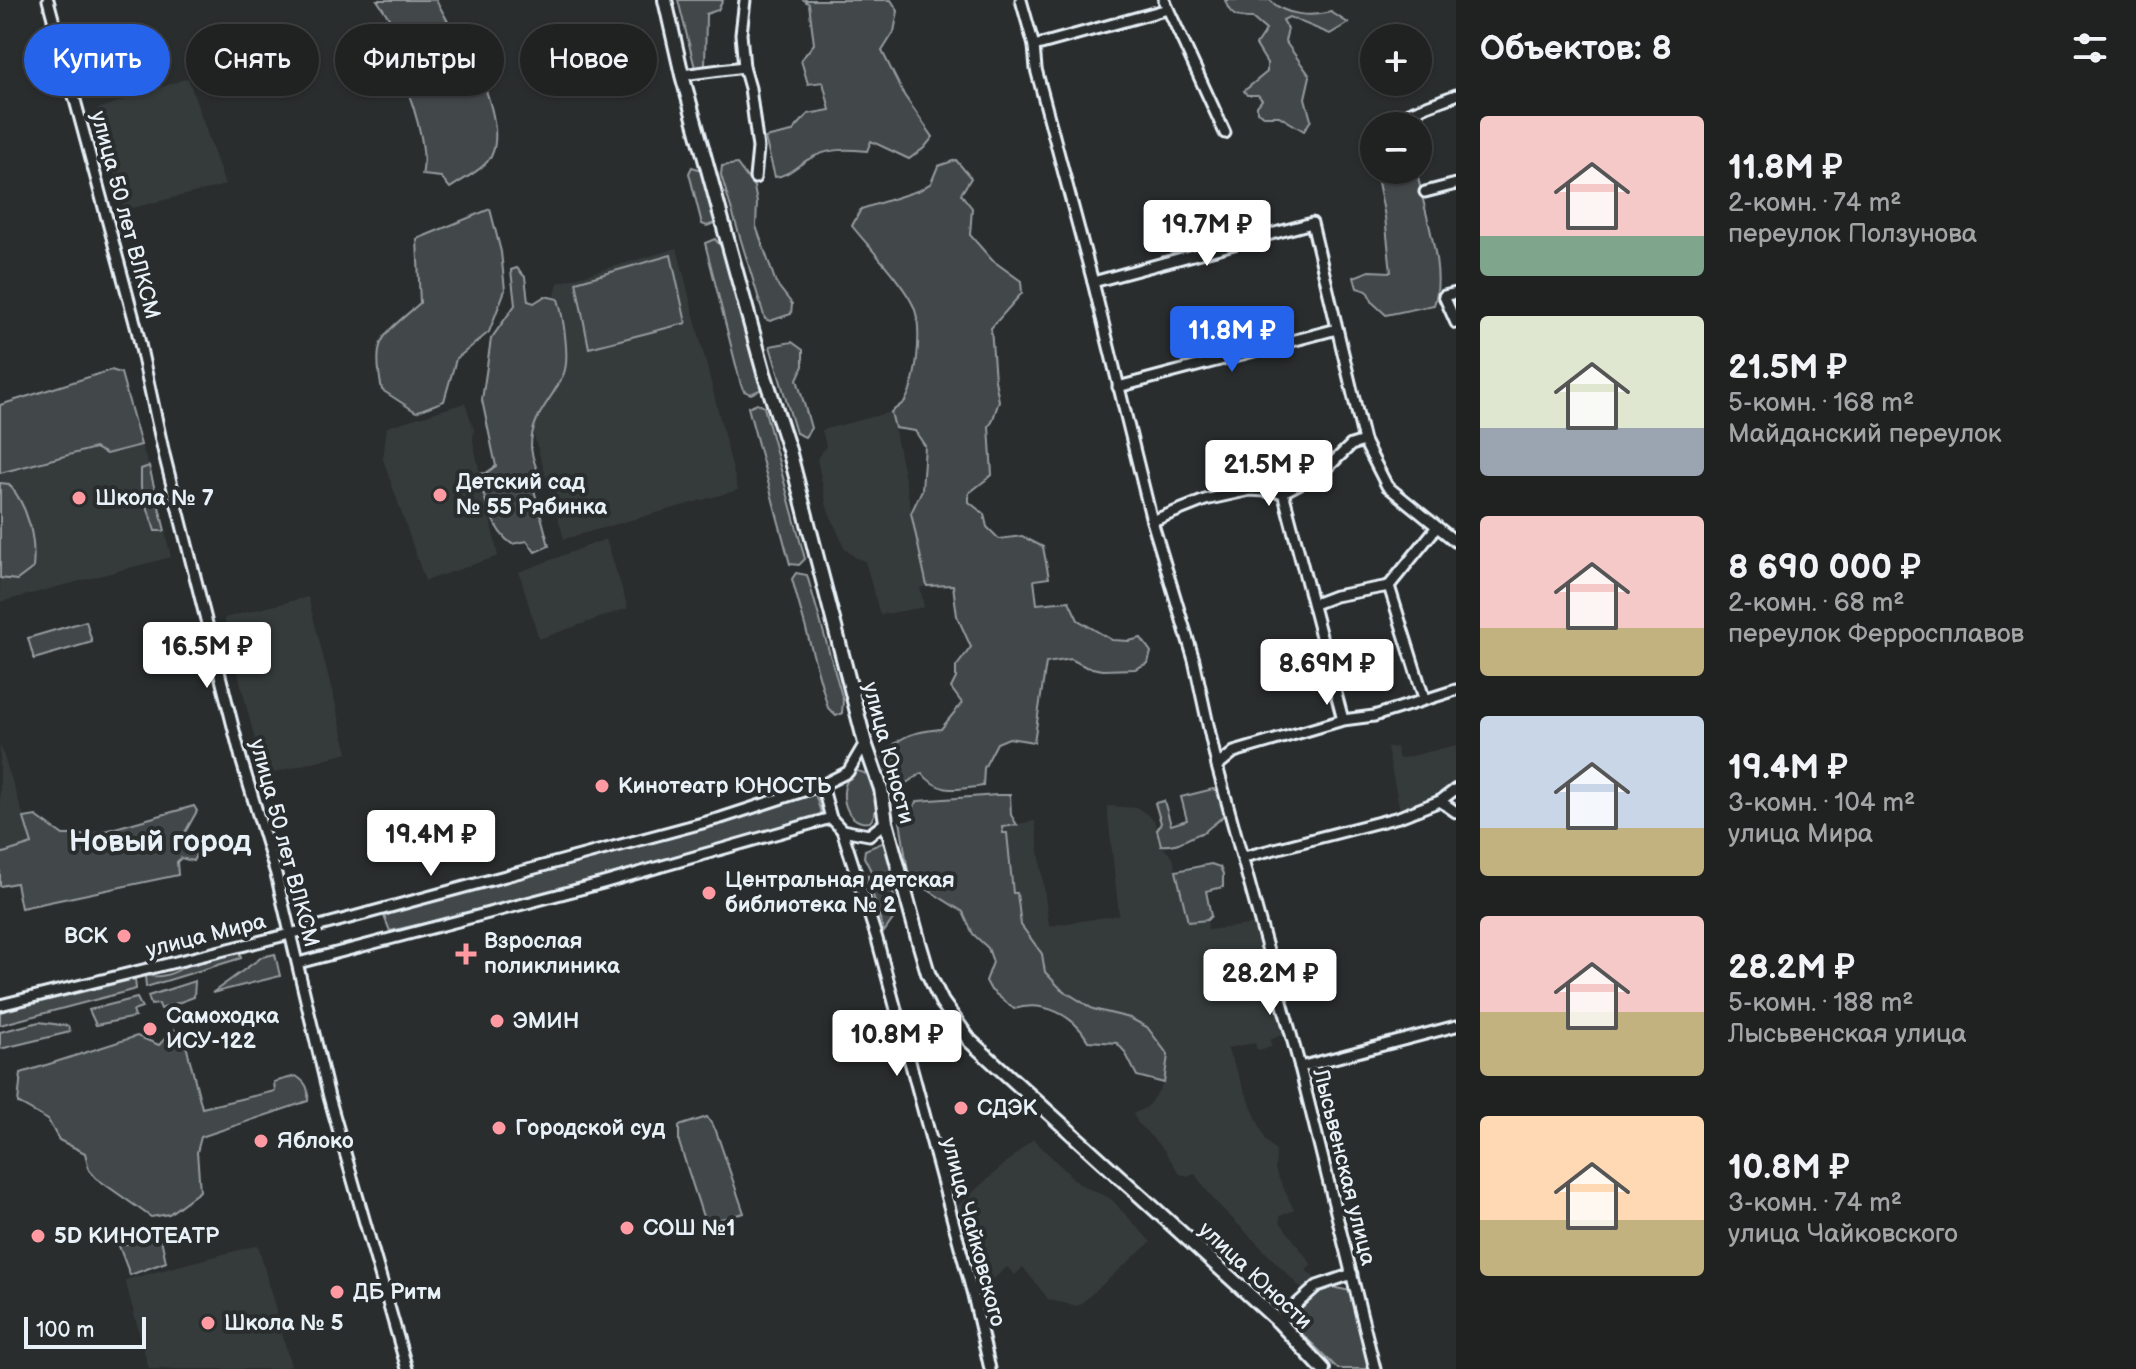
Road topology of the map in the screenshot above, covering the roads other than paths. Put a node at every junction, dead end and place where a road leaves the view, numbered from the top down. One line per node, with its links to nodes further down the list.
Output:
1 (48, 0): 40 (street, улица 50 лет ВЛКСМ)
2 (665, 0): 8 (main road, улица Юности)
3 (745, 0): 7 (street)
4 (1021, 0): 6 (street, Лысьвенская улица)
5 (1166, 4): 6 (street); 11 (street)
6 (1034, 46): 15 (street, Лысьвенская улица)
7 (744, 67): 8 (street); 12 (street)
8 (682, 75): 30 (main road, улица Юности)
9 (1456, 95): 10 (street)
10 (1411, 112)
11 (1225, 133)
12 (755, 178)
13 (1456, 184): 14 (street)
14 (1425, 192)
15 (1093, 282): 18 (street); 19 (street, Лысьвенская улица)
16 (1456, 293): 17 (street)
17 (1456, 323)
18 (1337, 329): 19 (street); 20 (street)
19 (1118, 387): 22 (street, Лысьвенская улица)
20 (1364, 441): 21 (street); 23 (street)
21 (1283, 492): 22 (street); 26 (street)
22 (1152, 521): 31 (street, Лысьвенская улица)
23 (1436, 528): 24 (street); 25 (street)
24 (1456, 542)
25 (1389, 586): 26 (street); 28 (street)
26 (1314, 604): 29 (street)
27 (1456, 690): 28 (street)
28 (1424, 698): 29 (street)
29 (1343, 720): 31 (street)
30 (865, 743): 32 (street, улица Мира); 37 (main road, улица Юности)
31 (1217, 766): 39 (street, Лысьвенская улица)
32 (822, 785): 36 (street, улица Чайковского); 40 (street, улица Мира)
33 (1456, 789): 34 (street)
34 (1440, 801): 35 (street); 39 (street)
35 (1456, 812)
36 (831, 818): 38 (street, улица Чайковского); 41 (street)
37 (886, 822): 38 (street); 46 (main road, улица Юности)
38 (842, 830): 48 (street, улица Чайковского)
39 (1244, 857): 44 (street, Лысьвенская улица)
40 (290, 934): 41 (street, улица 50 лет ВЛКСМ); 42 (street, улица Мира)
41 (298, 963): 47 (street, улица 50 лет ВЛКСМ)
42 (0, 1005)
43 (1456, 1026): 44 (street)
44 (1300, 1067): 45 (street, Лысьвенская улица)
45 (1352, 1274): 46 (street); 50 (street, Лысьвенская улица)
46 (1278, 1321): 49 (main road, улица Юности)
47 (407, 1369)
48 (990, 1369)
49 (1323, 1369)
50 (1375, 1369)

